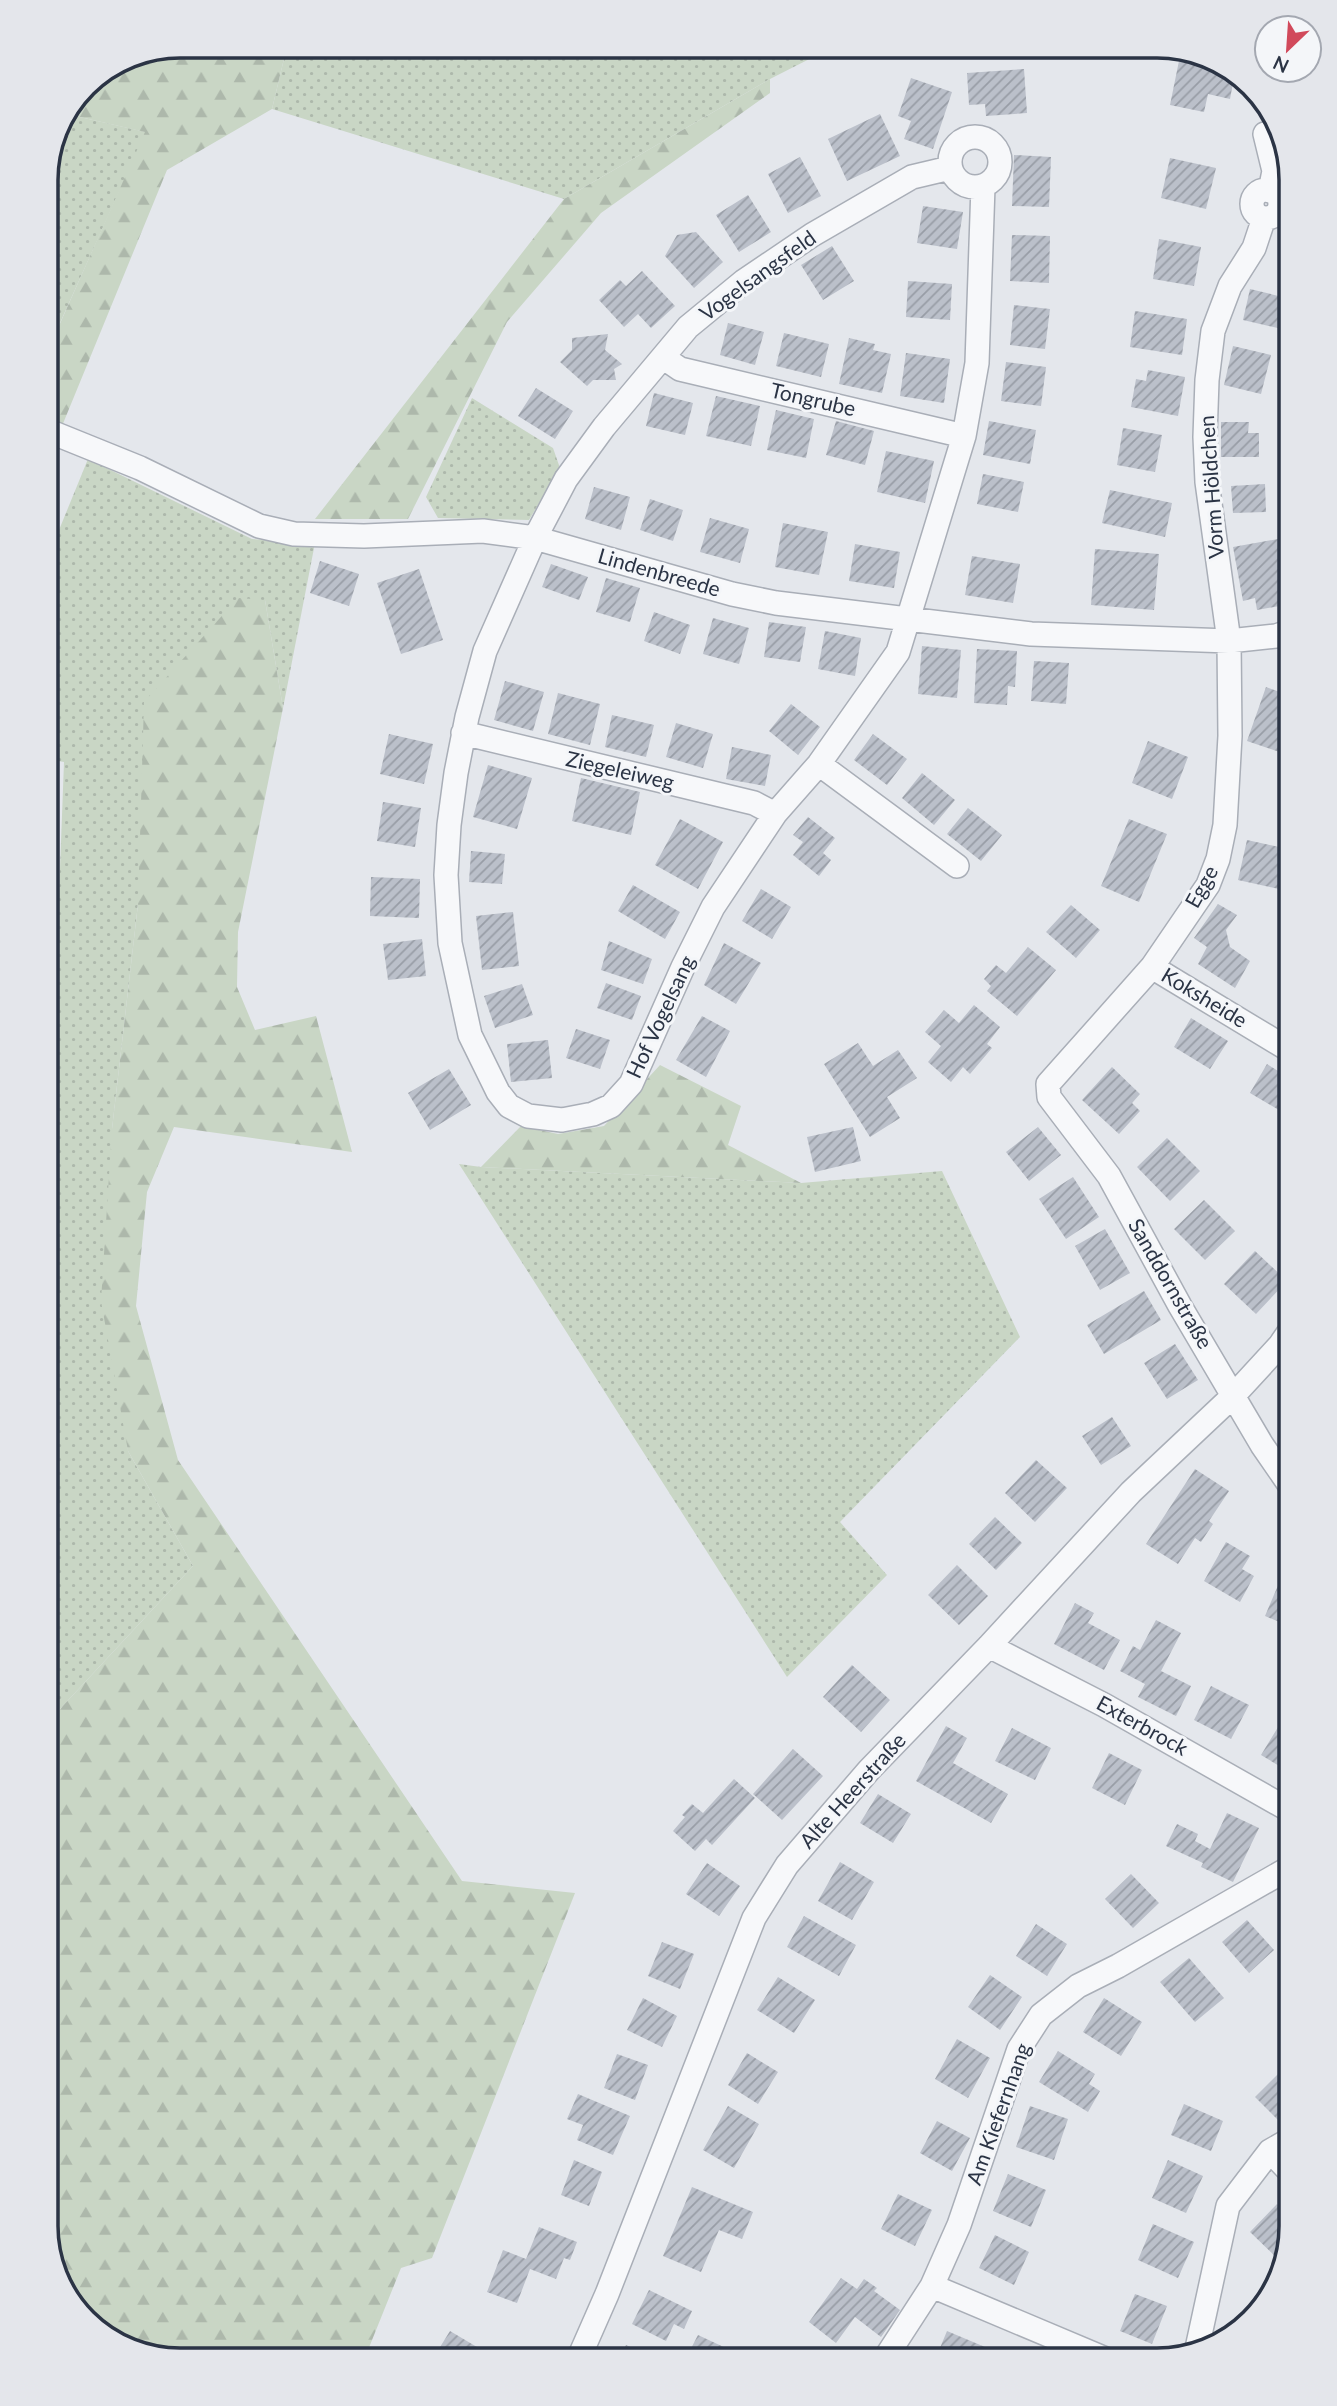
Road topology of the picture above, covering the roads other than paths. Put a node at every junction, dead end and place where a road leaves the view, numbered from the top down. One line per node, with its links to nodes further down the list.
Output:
1 (1265, 134): 10 (street, Vorm Höldchen)
2 (950, 168): 3 (street); 3 (street); 4 (street, Vogelsangsfeld)
3 (983, 186): 6 (street)
4 (664, 358): 6 (street, Tongrube); 7 (street, Vogelsangsfeld)
5 (58, 435): 7 (street, Lindenbreede)
6 (964, 436): 8 (street)
7 (535, 538): 8 (street, Lindenbreede); 11 (street, Hof Vogelsang)
8 (909, 620): 10 (street, Lindenbreede); 12 (street, Hof Vogelsang)
9 (1279, 635): 10 (street, Lindenbreede)
10 (1229, 641): 15 (street, Egge)
11 (463, 733): 13 (street, Ziegeleiweg); 13 (street, Hof Vogelsang)
12 (819, 764): 13 (street, Hof Vogelsang); 14 (street)
13 (775, 814)
14 (957, 866)
15 (1152, 967): 16 (street, Koksheide); 17 (street, Egge)
16 (1279, 1043)
17 (1048, 1084): 19 (street, Sanddornstraße)
18 (1279, 1346): 19 (street, Alte Heerstraße)
19 (1234, 1395): 20 (street, Sanddornstraße); 21 (street, Alte Heerstraße)
20 (1279, 1469)
21 (989, 1646): 22 (street, Exterbrock); 29 (street, Alte Heerstraße)
22 (1279, 1804)
23 (1279, 1874): 27 (street, Am Kiefernhang)
24 (1279, 2146): 25 (street)
25 (1270, 2151): 26 (street); 28 (street)
26 (1279, 2160)
27 (932, 2286): 30 (street, Am Kiefernhang); 31 (street)
28 (1199, 2341)
29 (583, 2348)
30 (892, 2348)
31 (1079, 2348)

